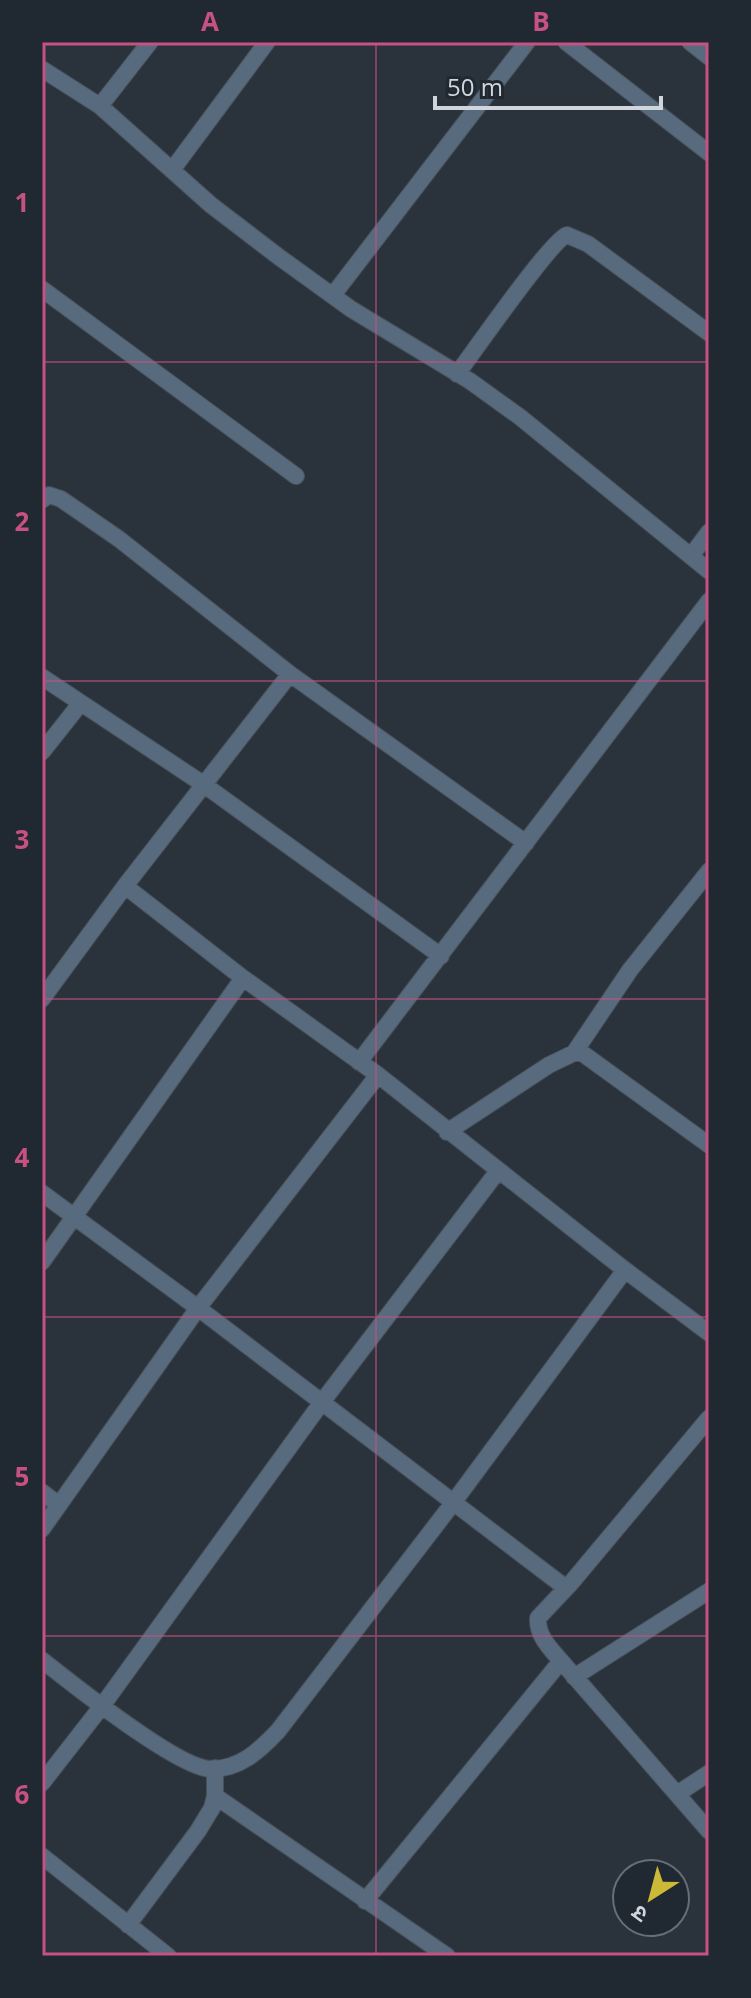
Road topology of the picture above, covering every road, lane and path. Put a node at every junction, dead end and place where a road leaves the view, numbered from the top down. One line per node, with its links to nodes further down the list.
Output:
1 (150, 42): 8 (street)
2 (267, 42): 10 (street)
3 (527, 42): 12 (street)
4 (566, 42): 9 (street)
5 (690, 42): 6 (street)
6 (709, 57)
7 (42, 69): 8 (street)
8 (100, 106): 10 (street)
9 (709, 153)
10 (172, 170): 12 (street)
11 (42, 289): 15 (street)
12 (333, 295): 14 (street)
13 (709, 333): 14 (street)
14 (457, 374): 18 (street)
15 (296, 476)
16 (42, 500): 21 (street)
17 (709, 532): 18 (street)
18 (691, 556): 19 (street)
19 (709, 571)
20 (709, 601): 26 (street)
21 (290, 674): 25 (street); 26 (street)
22 (42, 677): 23 (street)
23 (80, 704): 24 (street); 25 (street)
24 (42, 752)
25 (203, 784): 28 (street); 29 (street)
26 (526, 843): 29 (street)
27 (709, 871): 32 (street)
28 (125, 886): 30 (street); 31 (street)
29 (441, 956): 33 (street)
30 (243, 978): 33 (street); 39 (street)
31 (42, 999)
32 (574, 1053): 35 (street); 36 (street)
33 (359, 1062): 34 (street)
34 (378, 1075): 35 (street); 42 (street)
35 (447, 1132): 37 (street)
36 (706, 1136)
37 (498, 1171): 41 (street); 44 (street)
38 (42, 1193): 39 (street)
39 (75, 1218): 40 (street); 42 (street)
40 (42, 1262)
41 (625, 1270): 43 (street); 47 (street)
42 (198, 1308): 44 (street); 48 (street)
43 (709, 1333)
44 (322, 1402): 47 (street); 55 (street)
45 (709, 1418): 50 (street)
46 (42, 1492): 48 (street)
47 (453, 1503): 50 (street); 56 (street)
48 (59, 1505): 49 (street)
49 (42, 1529)
50 (566, 1588): 53 (street)
51 (709, 1591): 54 (street)
52 (42, 1660): 55 (street)
53 (561, 1661): 54 (street); 63 (street)
54 (574, 1677): 59 (street)
55 (102, 1706): 56 (street); 58 (street)
56 (215, 1768): 60 (street)
57 (709, 1773): 59 (street)
58 (42, 1783)
59 (677, 1794): 61 (street)
60 (215, 1796): 63 (street); 64 (street)
61 (709, 1831)
62 (42, 1856): 64 (street)
63 (365, 1901): 66 (street)
64 (128, 1925): 65 (street)
65 (168, 1956)
66 (447, 1956)

